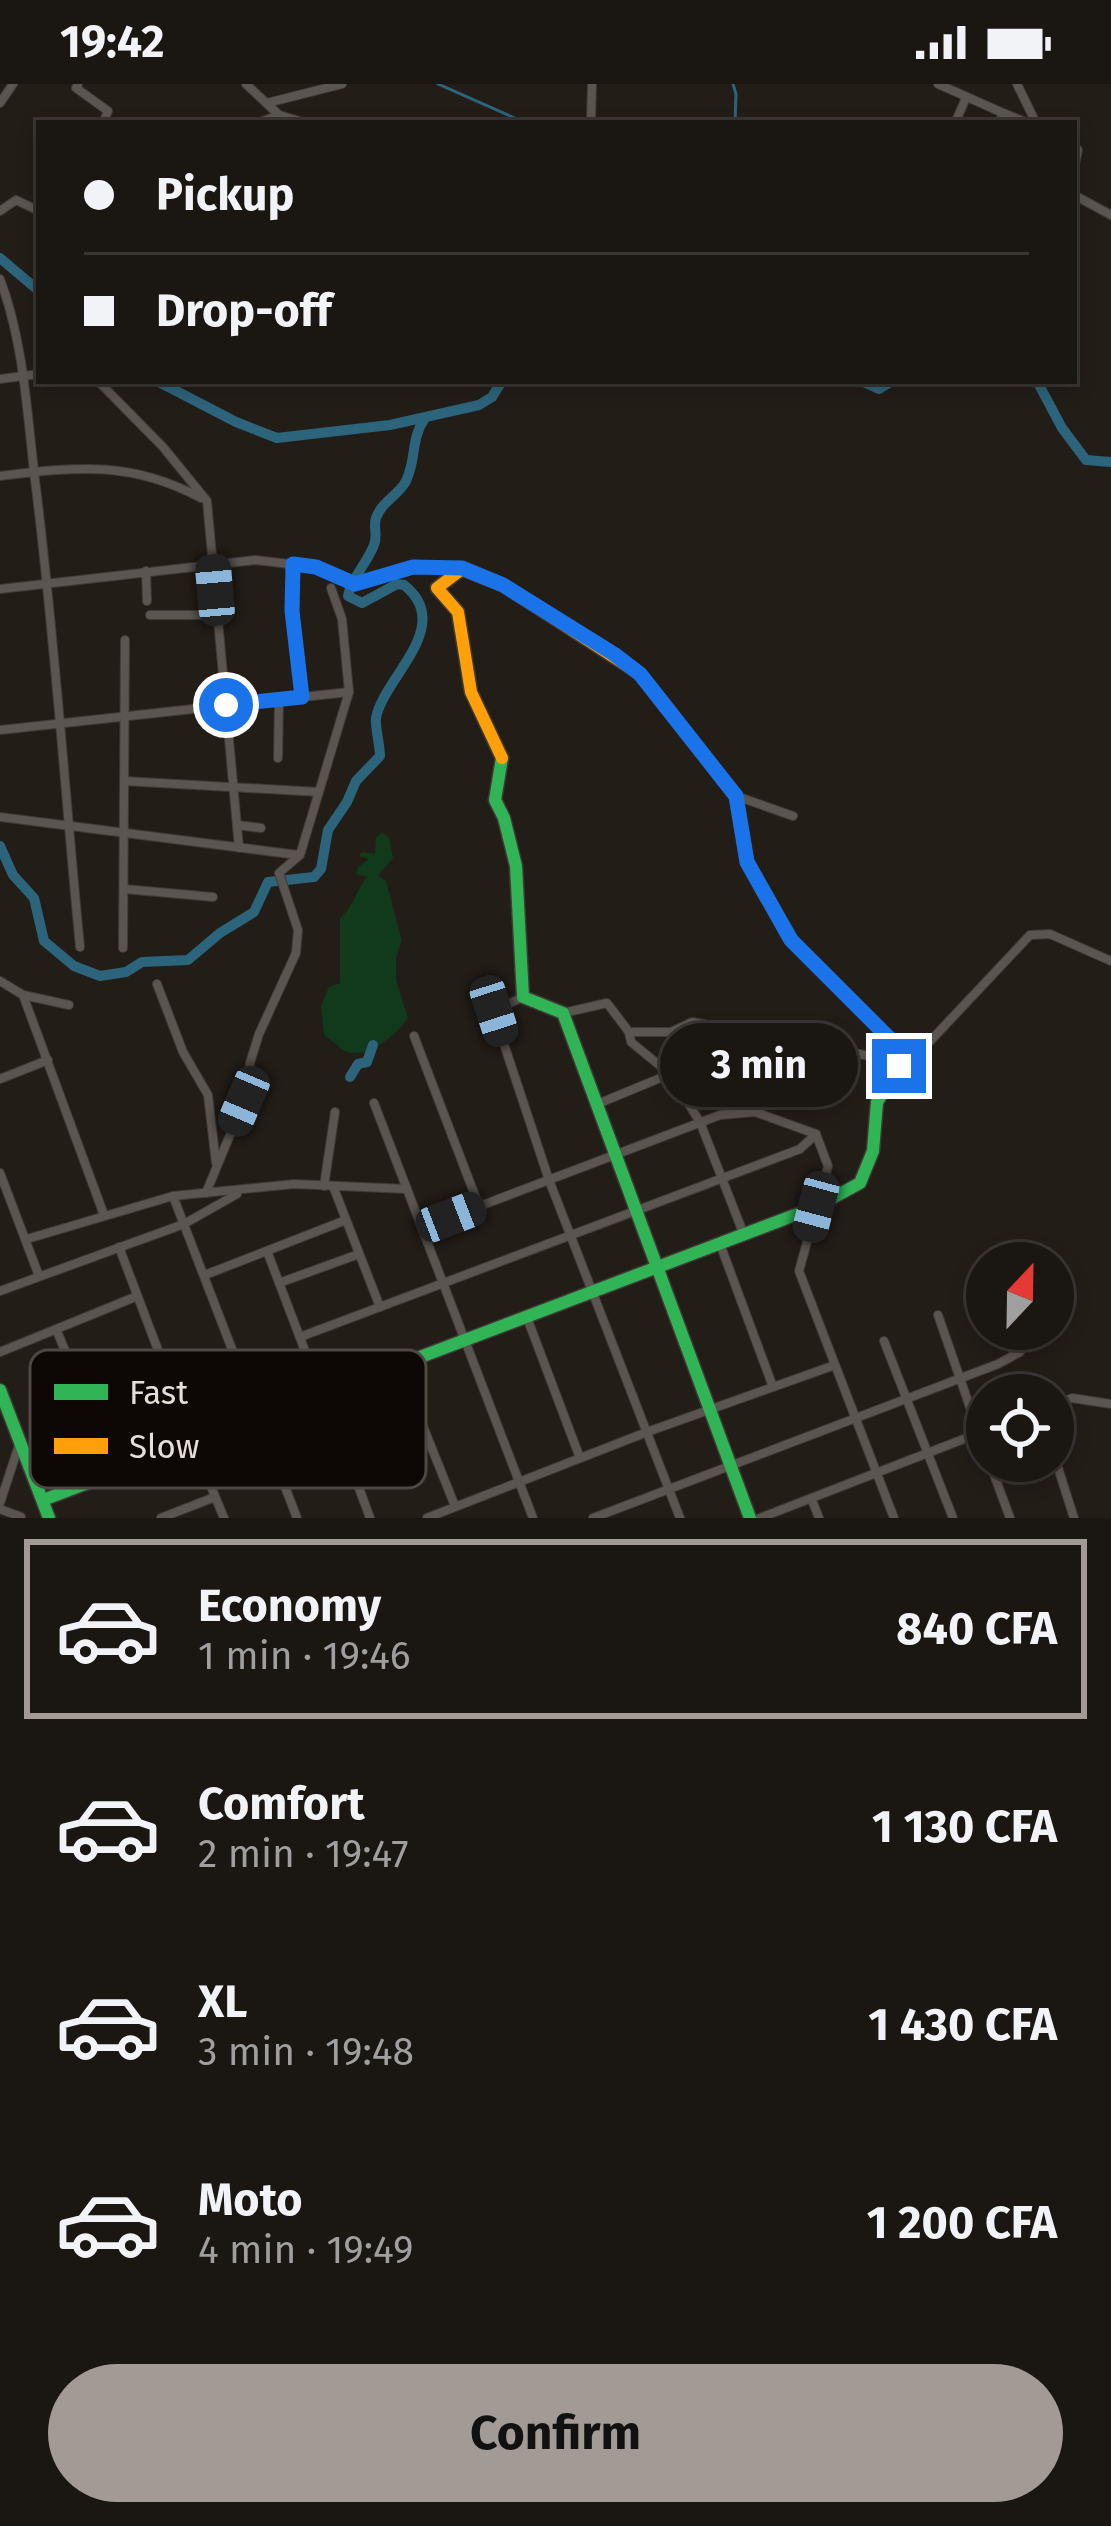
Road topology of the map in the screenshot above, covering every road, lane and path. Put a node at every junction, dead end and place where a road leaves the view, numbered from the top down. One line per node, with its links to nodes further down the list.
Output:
1 (13, 84): 9 (street)
2 (78, 84): 13 (street)
3 (245, 84): 10 (street)
4 (342, 84): 10 (street)
5 (592, 84): 16 (street)
6 (938, 84): 8 (street)
7 (1018, 84): 18 (street)
8 (966, 98): 12 (street); 17 (street)
9 (0, 103)
10 (267, 104): 11 (street)
11 (279, 115): 14 (street); 15 (street)
12 (1001, 118)
13 (104, 120)
14 (266, 120)
15 (296, 120)
16 (591, 120)
17 (956, 120)
18 (1031, 120)
19 (1077, 197): 22 (street)
20 (36, 210): 21 (street)
21 (0, 211)
22 (1111, 215)
23 (0, 279): 25 (street)
24 (36, 374): 25 (street)
25 (24, 376): 26 (street); 28 (street)
26 (0, 379)
27 (101, 384): 30 (street)
28 (34, 472): 29 (street); 30 (street); 35 (street)
29 (0, 476)
30 (207, 501): 31 (street)
31 (213, 564): 32 (street); 34 (street); 40 (street)
32 (293, 564): 33 (street); 43 (street)
33 (462, 568): 53 (street); 70 (street)
34 (146, 571): 35 (street); 38 (street)
35 (48, 584): 37 (street); 47 (street)
36 (331, 588): 42 (street)
37 (0, 589)
38 (147, 602)
39 (150, 615): 40 (street)
40 (218, 615): 45 (street)
41 (125, 640): 46 (street)
42 (349, 692): 43 (street); 52 (street)
43 (302, 697): 44 (street)
44 (279, 700): 45 (street); 49 (street)
45 (226, 705): 46 (street); 51 (street)
46 (124, 716): 47 (street); 50 (street)
47 (61, 723): 48 (street); 57 (street)
48 (0, 730)
49 (278, 758)
50 (124, 781): 51 (street); 59 (street)
51 (234, 785): 52 (street); 56 (street)
52 (319, 792): 61 (street)
53 (736, 796): 55 (street); 76 (street)
54 (0, 817): 57 (street)
55 (794, 817)
56 (238, 825): 58 (street); 60 (street)
57 (68, 826): 59 (street); 64 (street)
58 (261, 828)
59 (123, 832): 60 (street); 62 (street)
60 (239, 848): 61 (street)
61 (300, 855): 85 (street)
62 (124, 889): 63 (street); 65 (street)
63 (213, 897)
64 (80, 947)
65 (123, 948)
66 (1111, 961): 76 (street)
67 (0, 981): 69 (street)
68 (157, 984): 85 (street)
69 (23, 995): 71 (street); 75 (street)
70 (523, 997): 72 (street); 88 (street)
71 (69, 1005)
72 (563, 1013): 73 (street); 80 (street)
73 (629, 1032): 76 (street); 77 (street)
74 (413, 1036): 94 (street)
75 (48, 1060): 78 (street); 97 (street)
76 (899, 1066): 95 (street)
77 (670, 1074): 80 (street); 82 (street)
78 (0, 1079)
79 (374, 1103): 90 (street)
80 (595, 1105): 84 (street)
81 (334, 1112): 89 (street)
82 (700, 1122): 83 (street); 84 (street); 87 (street)
83 (816, 1134): 87 (street); 95 (street)
84 (614, 1155): 88 (street); 96 (street)
85 (216, 1165): 92 (street)
86 (0, 1173): 103 (street)
87 (722, 1179): 96 (street); 101 (street)
88 (549, 1180): 94 (street); 102 (street)
89 (328, 1186): 90 (street); 91 (street); 98 (street)
90 (407, 1189): 100 (street)
91 (242, 1191): 92 (street); 99 (street)
92 (206, 1193): 93 (street)
93 (173, 1196): 97 (street); 99 (street)
94 (479, 1206): 100 (street)
95 (816, 1207): 101 (street); 130 (street)
96 (634, 1213): 102 (street); 108 (street)
97 (104, 1214): 103 (street)
98 (346, 1220): 106 (street); 107 (street)
99 (184, 1224): 105 (street); 109 (street)
100 (422, 1228): 112 (street)
101 (744, 1234): 104 (street)
102 (571, 1237): 112 (street); 113 (street)
103 (27, 1239): 110 (street)
104 (720, 1244): 108 (street); 132 (street)
105 (119, 1247): 110 (street); 115 (street)
106 (267, 1251): 109 (street); 111 (street)
107 (358, 1254): 111 (street); 116 (street)
108 (654, 1266): 113 (street); 138 (street)
109 (205, 1274): 125 (street)
110 (39, 1276): 114 (street)
111 (279, 1282): 120 (street)
112 (443, 1283): 116 (street); 121 (street)
113 (592, 1290): 117 (street); 140 (street)
114 (0, 1291)
115 (135, 1297): 119 (street); 124 (street)
116 (380, 1307): 120 (street)
117 (526, 1315): 121 (street); 145 (street)
118 (938, 1315): 131 (street)
119 (56, 1329): 123 (street); 128 (street)
120 (300, 1337): 126 (street)
121 (465, 1339): 129 (street); 149 (street)
122 (884, 1341): 136 (street)
123 (65, 1350)
124 (157, 1350)
125 (233, 1350)
126 (305, 1350)
127 (1020, 1350): 131 (street)
128 (0, 1352)
129 (426, 1354)
130 (835, 1365): 132 (street); 139 (street)
131 (958, 1378): 134 (street); 136 (street)
132 (773, 1387): 138 (street)
133 (0, 1390): 143 (street)
134 (966, 1396)
135 (1074, 1398): 137 (street)
136 (906, 1399): 139 (street); 144 (street)
137 (1111, 1404)
138 (708, 1410): 140 (street); 147 (street)
139 (855, 1418): 147 (street); 148 (street)
140 (647, 1432): 145 (street); 157 (street)
141 (426, 1433): 162 (street)
142 (966, 1438): 144 (street)
143 (21, 1441): 146 (street); 161 (street)
144 (928, 1454): 148 (street); 177 (street)
145 (580, 1458): 149 (street)
146 (30, 1465)
147 (729, 1465): 157 (street); 173 (street)
148 (877, 1474): 160 (street); 176 (street)
149 (519, 1481): 162 (street); 170 (street)
150 (997, 1482): 178 (street)
151 (1063, 1482): 179 (street)
152 (39, 1488): 159 (street)
153 (74, 1488): 159 (street)
154 (211, 1488): 158 (street)
155 (285, 1488): 167 (street)
156 (359, 1488): 168 (street)
157 (668, 1488): 171 (street); 172 (street)
158 (215, 1497): 165 (street); 166 (street)
159 (43, 1500): 164 (street)
160 (812, 1500): 174 (street); 175 (street)
161 (0, 1506): 163 (street)
162 (455, 1506): 169 (street)
163 (21, 1517)
164 (50, 1518)
165 (161, 1518)
166 (224, 1518)
167 (297, 1518)
168 (370, 1518)
169 (427, 1518)
170 (533, 1518)
171 (593, 1518)
172 (680, 1518)
173 (750, 1518)
174 (760, 1518)
175 (819, 1518)
176 (894, 1518)
177 (952, 1518)
178 (1010, 1518)
179 (1075, 1518)

